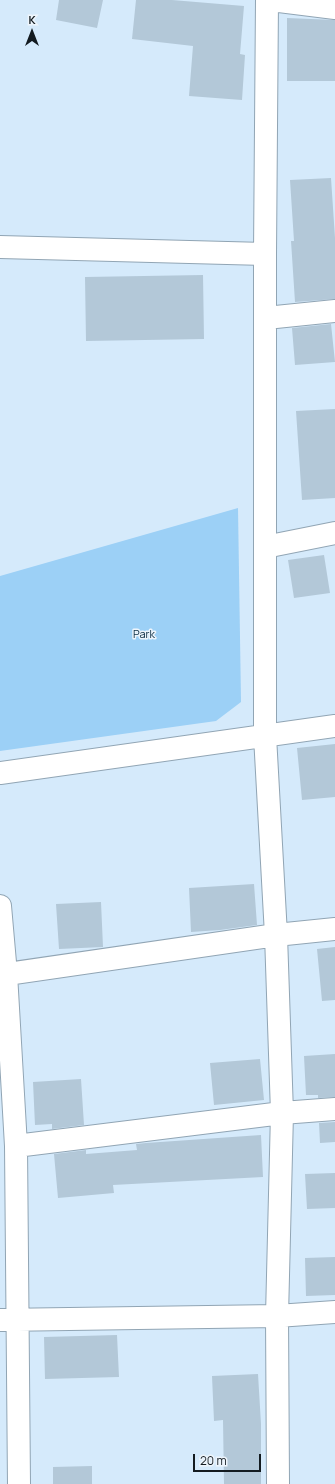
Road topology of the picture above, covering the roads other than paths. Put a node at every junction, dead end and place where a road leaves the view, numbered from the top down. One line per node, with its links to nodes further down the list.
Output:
1 (267, 0): 5 (street)
2 (271, 0): 3 (street)
3 (335, 8)
4 (0, 247): 5 (street)
5 (265, 254): 7 (street)
6 (335, 311): 7 (street)
7 (266, 318): 9 (street)
8 (335, 533): 9 (street)
9 (265, 547): 11 (street)
10 (335, 726): 11 (street)
11 (265, 736): 12 (street); 15 (street)
12 (0, 773)
13 (0, 906): 16 (street)
14 (335, 929): 15 (street)
15 (276, 935): 16 (street); 19 (street)
16 (3, 974): 17 (street)
17 (6, 1096): 20 (street)
18 (335, 1109): 19 (street)
19 (282, 1113): 20 (street); 22 (street)
20 (16, 1146): 23 (street)
21 (335, 1312): 22 (street)
22 (277, 1316): 23 (street); 25 (street)
23 (8, 1320): 24 (street)
24 (19, 1484)
25 (278, 1484)

